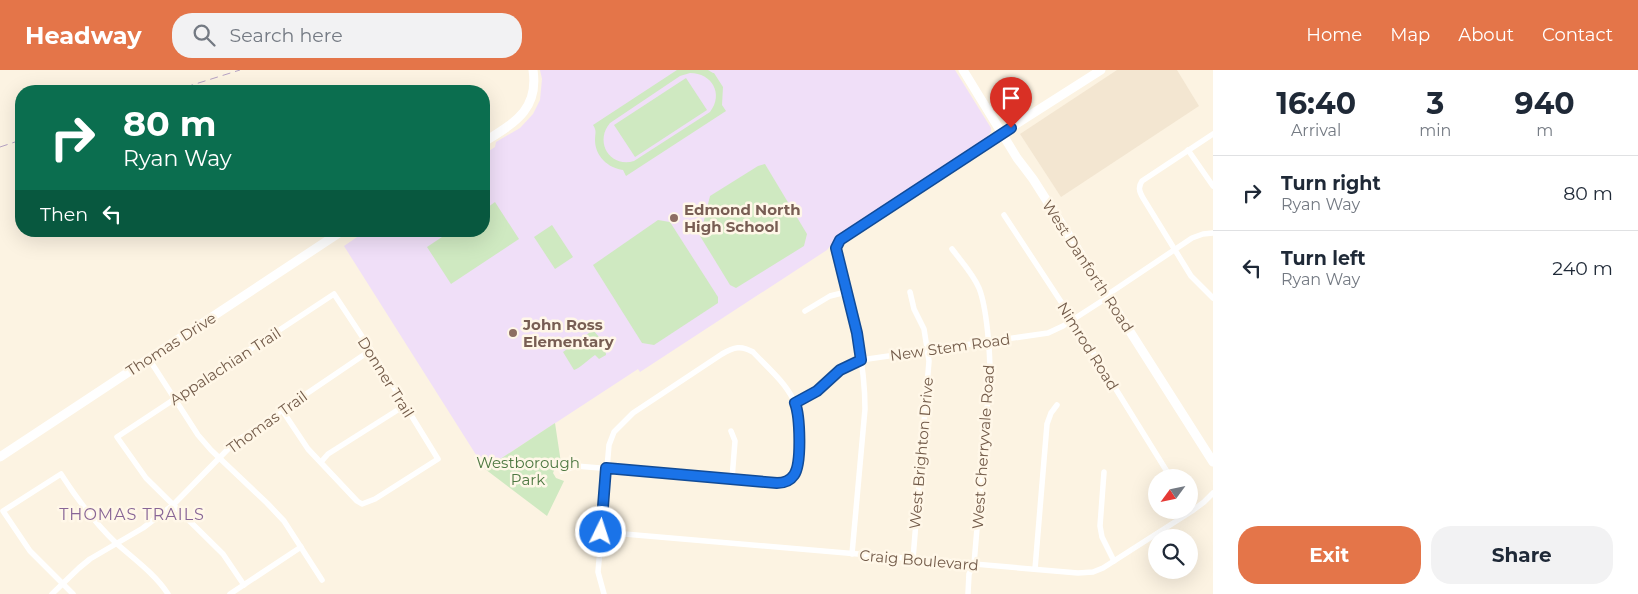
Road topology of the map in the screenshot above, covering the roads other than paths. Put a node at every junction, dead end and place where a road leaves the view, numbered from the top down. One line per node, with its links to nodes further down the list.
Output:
1 (533, 70): 6 (street)
2 (964, 70): 4 (street, West Danforth Road)
3 (1101, 70): 4 (street)
4 (1002, 133): 14 (street); 17 (street, West Danforth Road)
5 (1213, 134): 7 (street)
6 (490, 138)
7 (1188, 150): 8 (street); 13 (street)
8 (1213, 186)
9 (1004, 215): 20 (street, Nimrod Road)
10 (1213, 233): 13 (street, New Stem Road)
11 (333, 237): 24 (street, Thomas Drive)
12 (952, 249): 21 (street, West Cherryvale Road)
13 (1175, 251): 17 (street, New Stem Road); 18 (street)
14 (846, 292): 19 (street); 25 (street)
15 (910, 292): 23 (street, West Brighton Drive)
16 (334, 294): 22 (street, Donner Trail); 26 (street, Appalachian Trail)
17 (1107, 296): 20 (street, New Stem Road); 35 (street, West Danforth Road)
18 (1213, 298)
19 (805, 311)
20 (1072, 320): 21 (street, New Stem Road); 37 (street, Nimrod Road)
21 (988, 341): 23 (street, New Stem Road); 51 (street, West Cherryvale Road)
22 (371, 350): 29 (street, Donner Trail); 30 (street, Thomas Trail)
23 (927, 350): 25 (street, New Stem Road); 49 (street, West Brighton Drive)
24 (149, 359): 26 (street); 32 (street, Thomas Drive)
25 (861, 360): 27 (street, New Stem Road); 48 (street)
26 (174, 399): 33 (street); 43 (street, Appalachian Trail)
27 (795, 403): 36 (street); 40 (street)
28 (1057, 405): 52 (street)
29 (404, 406): 34 (street); 34 (street, Donner Trail)
30 (282, 410): 33 (street, Thomas Trail); 34 (street)
31 (731, 430): 40 (street)
32 (0, 457)
33 (218, 457): 43 (street, Thomas Trail); 47 (street)
34 (321, 462)
35 (1213, 462)
36 (606, 468): 38 (street); 40 (street); 45 (street)
37 (1166, 469)
38 (562, 470)
39 (1104, 472): 50 (street)
40 (732, 479)
41 (1213, 493): 42 (street, Craig Boulevard)
42 (1198, 505)
43 (173, 506): 46 (street, Thomas Trail); 55 (street)
44 (1175, 519): 50 (street, Craig Boulevard)
45 (601, 532): 48 (street, Craig Boulevard); 60 (street)
46 (116, 543): 54 (street, Thomas Trail); 54 (street); 58 (street)
47 (301, 548): 53 (street); 55 (street)
48 (852, 554): 49 (street, Craig Boulevard)
49 (913, 559): 51 (street, Craig Boulevard)
50 (1114, 561): 52 (street, Craig Boulevard)
51 (974, 564): 52 (street, Craig Boulevard); 61 (street, West Cherryvale Road)
52 (1035, 569)
53 (322, 580)
54 (62, 583): 56 (street, Thomas Trail); 57 (street)
55 (244, 585): 59 (street)
56 (52, 594)
57 (74, 594)
58 (168, 594)
59 (230, 594)
60 (604, 594)
61 (968, 594)

